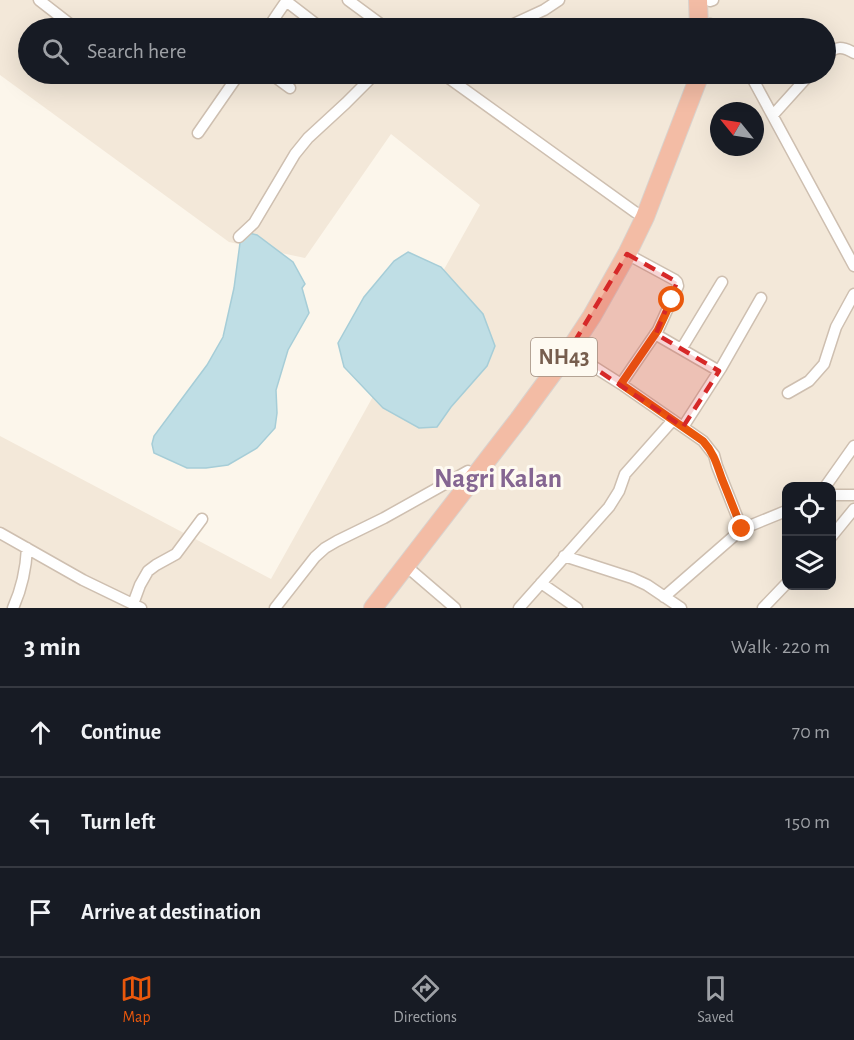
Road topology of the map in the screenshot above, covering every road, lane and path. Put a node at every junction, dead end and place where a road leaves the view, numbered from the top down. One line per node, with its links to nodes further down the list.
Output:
1 (39, 0): 6 (street)
2 (348, 0): 9 (street)
3 (559, 0): 10 (street)
4 (708, 0): 11 (highway)
5 (287, 1): 7 (street); 8 (street)
6 (62, 18)
7 (275, 18)
8 (308, 18)
9 (372, 18)
10 (527, 18)
11 (709, 18)
12 (836, 48): 13 (street)
13 (854, 53)
14 (232, 84): 24 (street)
15 (285, 84): 22 (street)
16 (365, 84): 26 (street)
17 (457, 84): 25 (street)
18 (686, 84): 25 (highway, NH43)
19 (696, 84): 25 (highway, NH43)
20 (756, 84): 23 (street)
21 (801, 84): 23 (street)
22 (290, 88)
23 (773, 115): 28 (street)
24 (198, 133)
25 (640, 214): 27 (highway, NH43); 41 (highway, NH43)
26 (239, 237)
27 (627, 254): 32 (street); 34 (highway, NH43)
28 (853, 261)
29 (722, 282): 33 (street)
30 (854, 294): 37 (street)
31 (761, 298): 35 (street)
32 (655, 334): 33 (street); 36 (street)
33 (682, 348): 35 (street)
34 (569, 351): 36 (street); 55 (highway, NH43)
35 (719, 370): 39 (street)
36 (621, 384): 38 (street)
37 (788, 393)
38 (673, 420): 39 (street); 54 (street)
39 (683, 427): 48 (street)
40 (854, 446): 42 (street)
41 (468, 471): 62 (street); 63 (highway, NH43)
42 (828, 482)
43 (836, 495): 44 (street)
44 (854, 495)
45 (854, 509): 49 (street)
46 (782, 513): 48 (street)
47 (202, 519): 59 (street)
48 (742, 529): 58 (street)
49 (836, 530)
50 (0, 533): 51 (street)
51 (11, 539): 52 (street); 53 (street)
52 (0, 547)
53 (27, 548): 59 (street); 61 (street)
54 (564, 556): 56 (street); 58 (street)
55 (406, 566): 64 (highway, NH43); 65 (street)
56 (541, 583): 60 (street); 66 (street)
57 (782, 588): 68 (street)
58 (664, 597): 67 (street)
59 (137, 606)
60 (574, 607)
61 (13, 608)
62 (275, 608)
63 (363, 608)
64 (374, 608)
65 (455, 608)
66 (519, 608)
67 (681, 608)
68 (763, 608)

